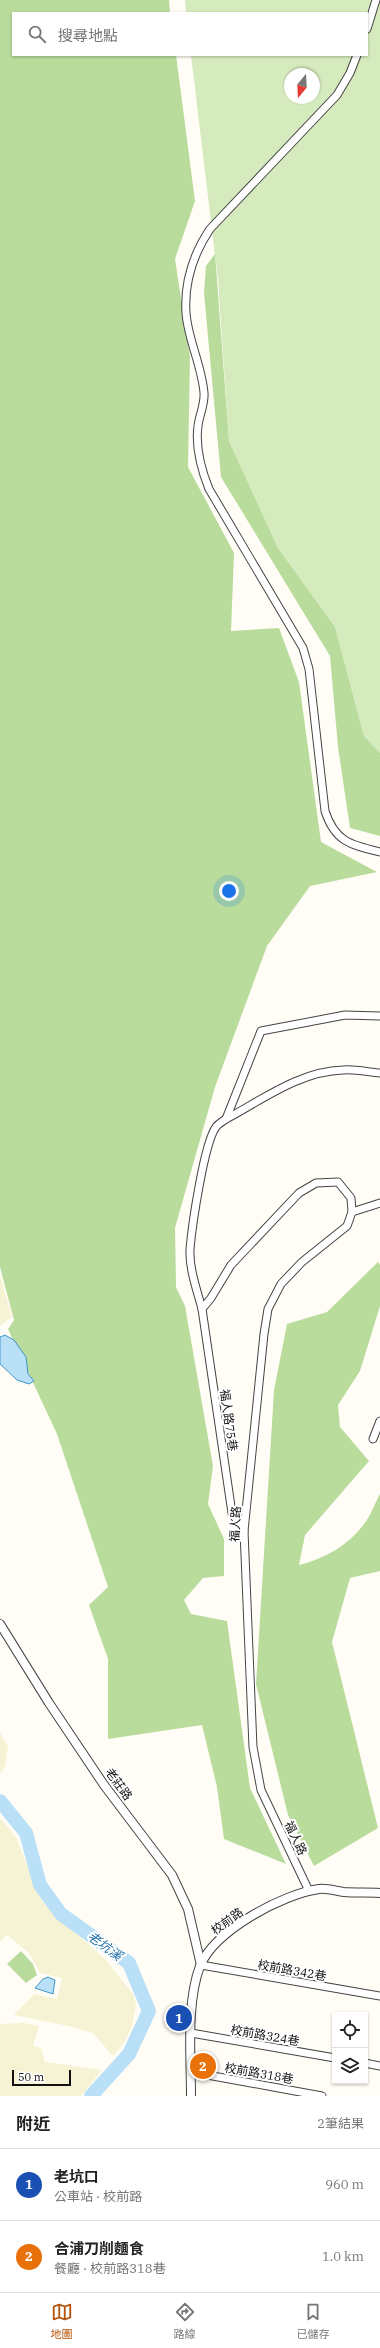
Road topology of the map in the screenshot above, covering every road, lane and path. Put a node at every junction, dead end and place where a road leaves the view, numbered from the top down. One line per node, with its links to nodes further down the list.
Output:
1 (376, 0): 2 (street)
2 (368, 26)
3 (357, 56): 4 (street)
4 (380, 852)
5 (380, 1016): 7 (street)
6 (380, 1073): 7 (street)
7 (226, 1119): 10 (street, 福人路75巷)
8 (380, 1203): 9 (street)
9 (352, 1212): 10 (street); 13 (street, 福人路)
10 (202, 1309): 13 (street, 福人路75巷)
11 (380, 1421): 12 (street)
12 (373, 1439)
13 (244, 1531): 15 (street, 福人路)
14 (0, 1624): 17 (street, 老莊路)
15 (309, 1891): 16 (street, 校前路); 17 (street, 校前路)
16 (380, 1893)
17 (201, 1965): 18 (street, 校前路342巷); 19 (street, 校前路)
18 (380, 1996)
19 (191, 2033): 20 (street, 校前路324巷); 23 (street, 校前路)
20 (332, 2057)
21 (368, 2064): 22 (street)
22 (380, 2066)
23 (191, 2072): 24 (street, 校前路); 25 (street, 校前路318巷)
24 (191, 2096)
25 (322, 2096)

